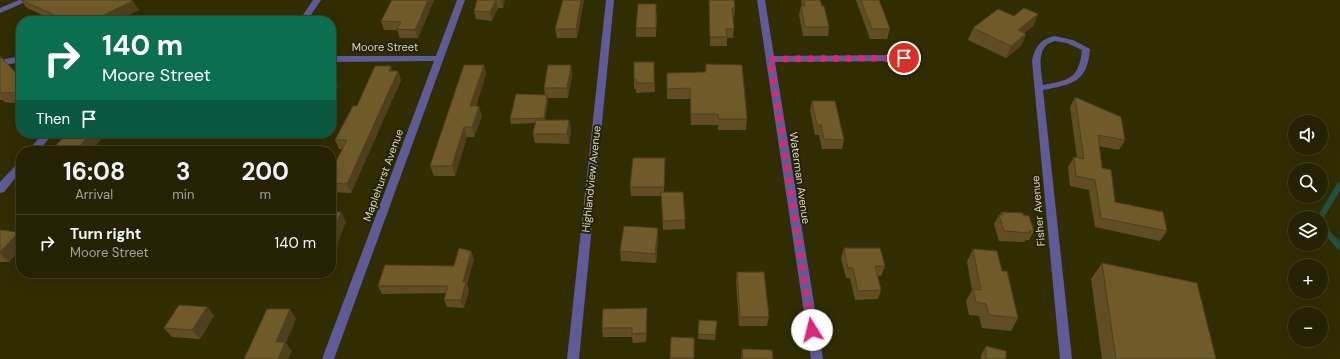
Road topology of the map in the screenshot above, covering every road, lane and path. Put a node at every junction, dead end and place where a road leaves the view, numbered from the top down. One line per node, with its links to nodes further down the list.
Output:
1 (26, 0): 6 (street)
2 (317, 0): 7 (street)
3 (461, 0): 8 (street, Maplehurst Avenue)
4 (610, 0): 20 (street, Highlandview Avenue)
5 (761, 0): 11 (street, Waterman Avenue)
6 (0, 11)
7 (306, 16)
8 (440, 58): 10 (street, Moore Street); 19 (street, Maplehurst Avenue)
9 (904, 58): 11 (street)
10 (336, 59)
11 (770, 59): 21 (street, Waterman Avenue)
12 (16, 60): 13 (street)
13 (0, 63)
14 (1039, 88): 14 (street, Fisher Avenue); 22 (street, Fisher Avenue)
15 (44, 138): 16 (street)
16 (37, 146)
17 (16, 171): 18 (street)
18 (0, 189)
19 (328, 359)
20 (573, 359)
21 (817, 359)
22 (1066, 359)

